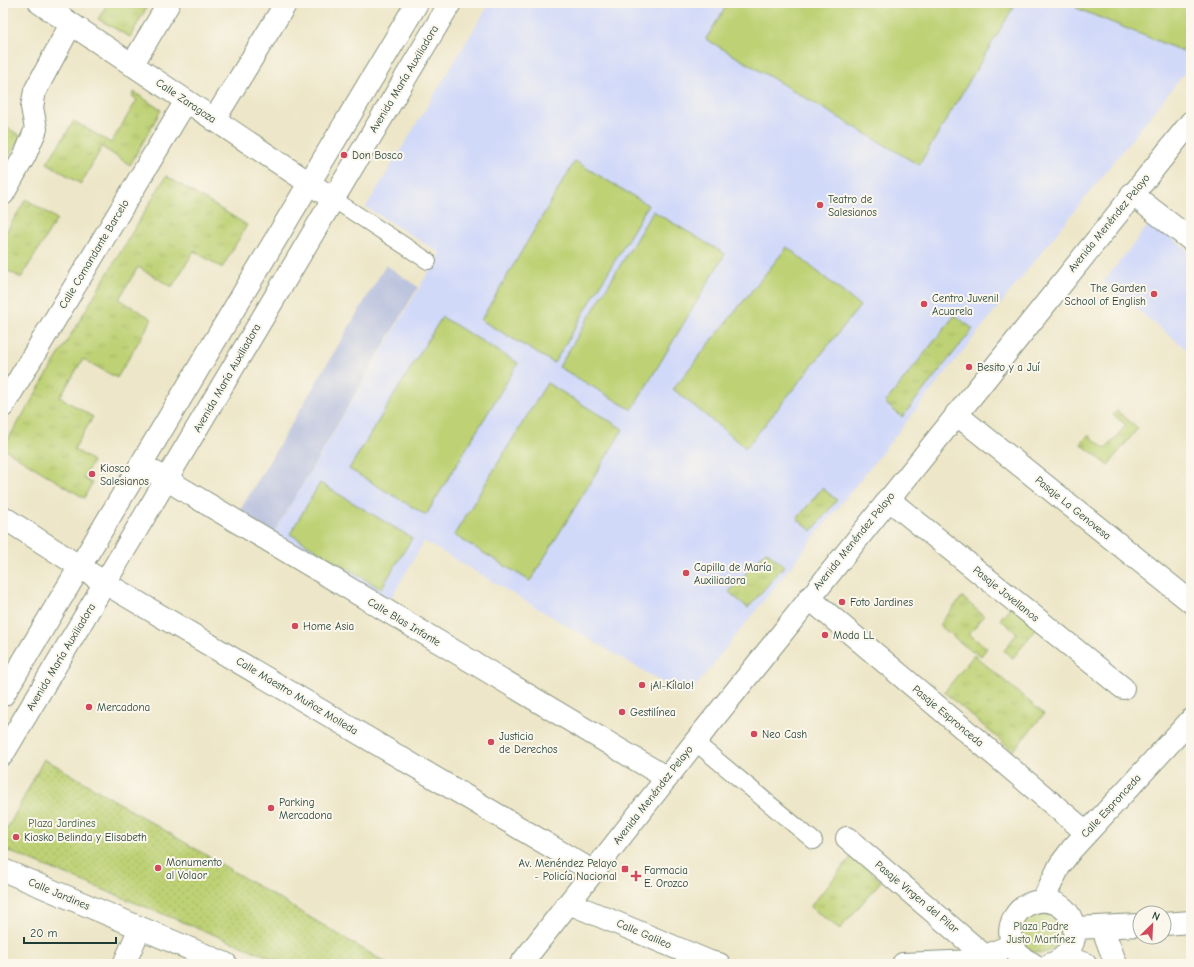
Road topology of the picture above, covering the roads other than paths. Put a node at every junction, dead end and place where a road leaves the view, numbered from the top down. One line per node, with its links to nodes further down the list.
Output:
1 (40, 3): 6 (street, Calle Zaragoza)
2 (169, 3): 7 (street)
3 (286, 3): 9 (street)
4 (417, 3): 11 (street)
5 (450, 3): 14 (street, Avenida María Auxiliadora)
6 (71, 24): 7 (street, Calle Zaragoza); 12 (street)
7 (132, 65): 8 (street, Calle Zaragoza)
8 (186, 101): 9 (street, Calle Zaragoza); 17 (street, Calle Comandante Barcelo)
9 (214, 120): 11 (street, Calle Zaragoza)
10 (1191, 122): 13 (street, Avenida Menéndez Pelayo)
11 (309, 184): 14 (street, Calle Zaragoza); 19 (street)
12 (3, 194)
13 (1132, 194): 15 (street); 18 (street, Avenida Menéndez Pelayo)
14 (332, 199): 16 (lane); 20 (street, Avenida María Auxiliadora)
15 (1191, 240)
16 (428, 261)
17 (3, 406)
18 (956, 414): 21 (street, Avenida Menéndez Pelayo); 26 (street, Pasaje La Genovesa)
19 (142, 465): 20 (street, Calle Blas Infante); 23 (street)
20 (167, 481): 24 (street, Avenida María Auxiliadora); 32 (street, Calle Blas Infante)
21 (888, 499): 25 (street, Avenida Menéndez Pelayo); 27 (street, Pasaje Jovellanos)
22 (3, 517): 23 (street, Calle Maestro Muñoz Molleda)
23 (81, 567): 24 (street, Calle Maestro Muñoz Molleda); 28 (street)
24 (105, 583): 31 (street, Avenida María Auxiliadora); 37 (street, Calle Maestro Muñoz Molleda)
25 (809, 598): 30 (street, Avenida Menéndez Pelayo); 33 (street, Pasaje Espronceda)
26 (1191, 602)
27 (1123, 688)
28 (3, 695)
29 (1191, 720): 33 (street, Calle Espronceda)
30 (694, 742): 32 (street, Avenida Menéndez Pelayo); 35 (lane)
31 (3, 754)
32 (667, 778): 37 (street, Avenida Menéndez Pelayo)
33 (1087, 833): 38 (street, Calle Espronceda)
34 (847, 838): 47 (street, Pasaje Virgen del Pilar)
35 (814, 841)
36 (3, 870): 44 (street, Calle Jardines)
37 (594, 872): 39 (street, Avenida Menéndez Pelayo)
38 (1043, 900): 45 (street); 46 (street)
39 (569, 903): 51 (street, Avenida Menéndez Pelayo); 52 (street, Calle Galileo)
40 (1191, 922): 41 (street)
41 (1172, 923)
42 (1132, 925): 43 (street)
43 (1102, 927): 45 (street); 56 (street)
44 (140, 928): 49 (street); 50 (street, Calle Jardines)
45 (1075, 928): 48 (street)
46 (1012, 945): 47 (street); 54 (street)
47 (986, 957): 53 (street)
48 (1058, 960): 55 (street)
49 (124, 964)
50 (226, 964)
51 (521, 964)
52 (719, 964)
53 (903, 964)
54 (1033, 964)
55 (1085, 964)
56 (1116, 964)

